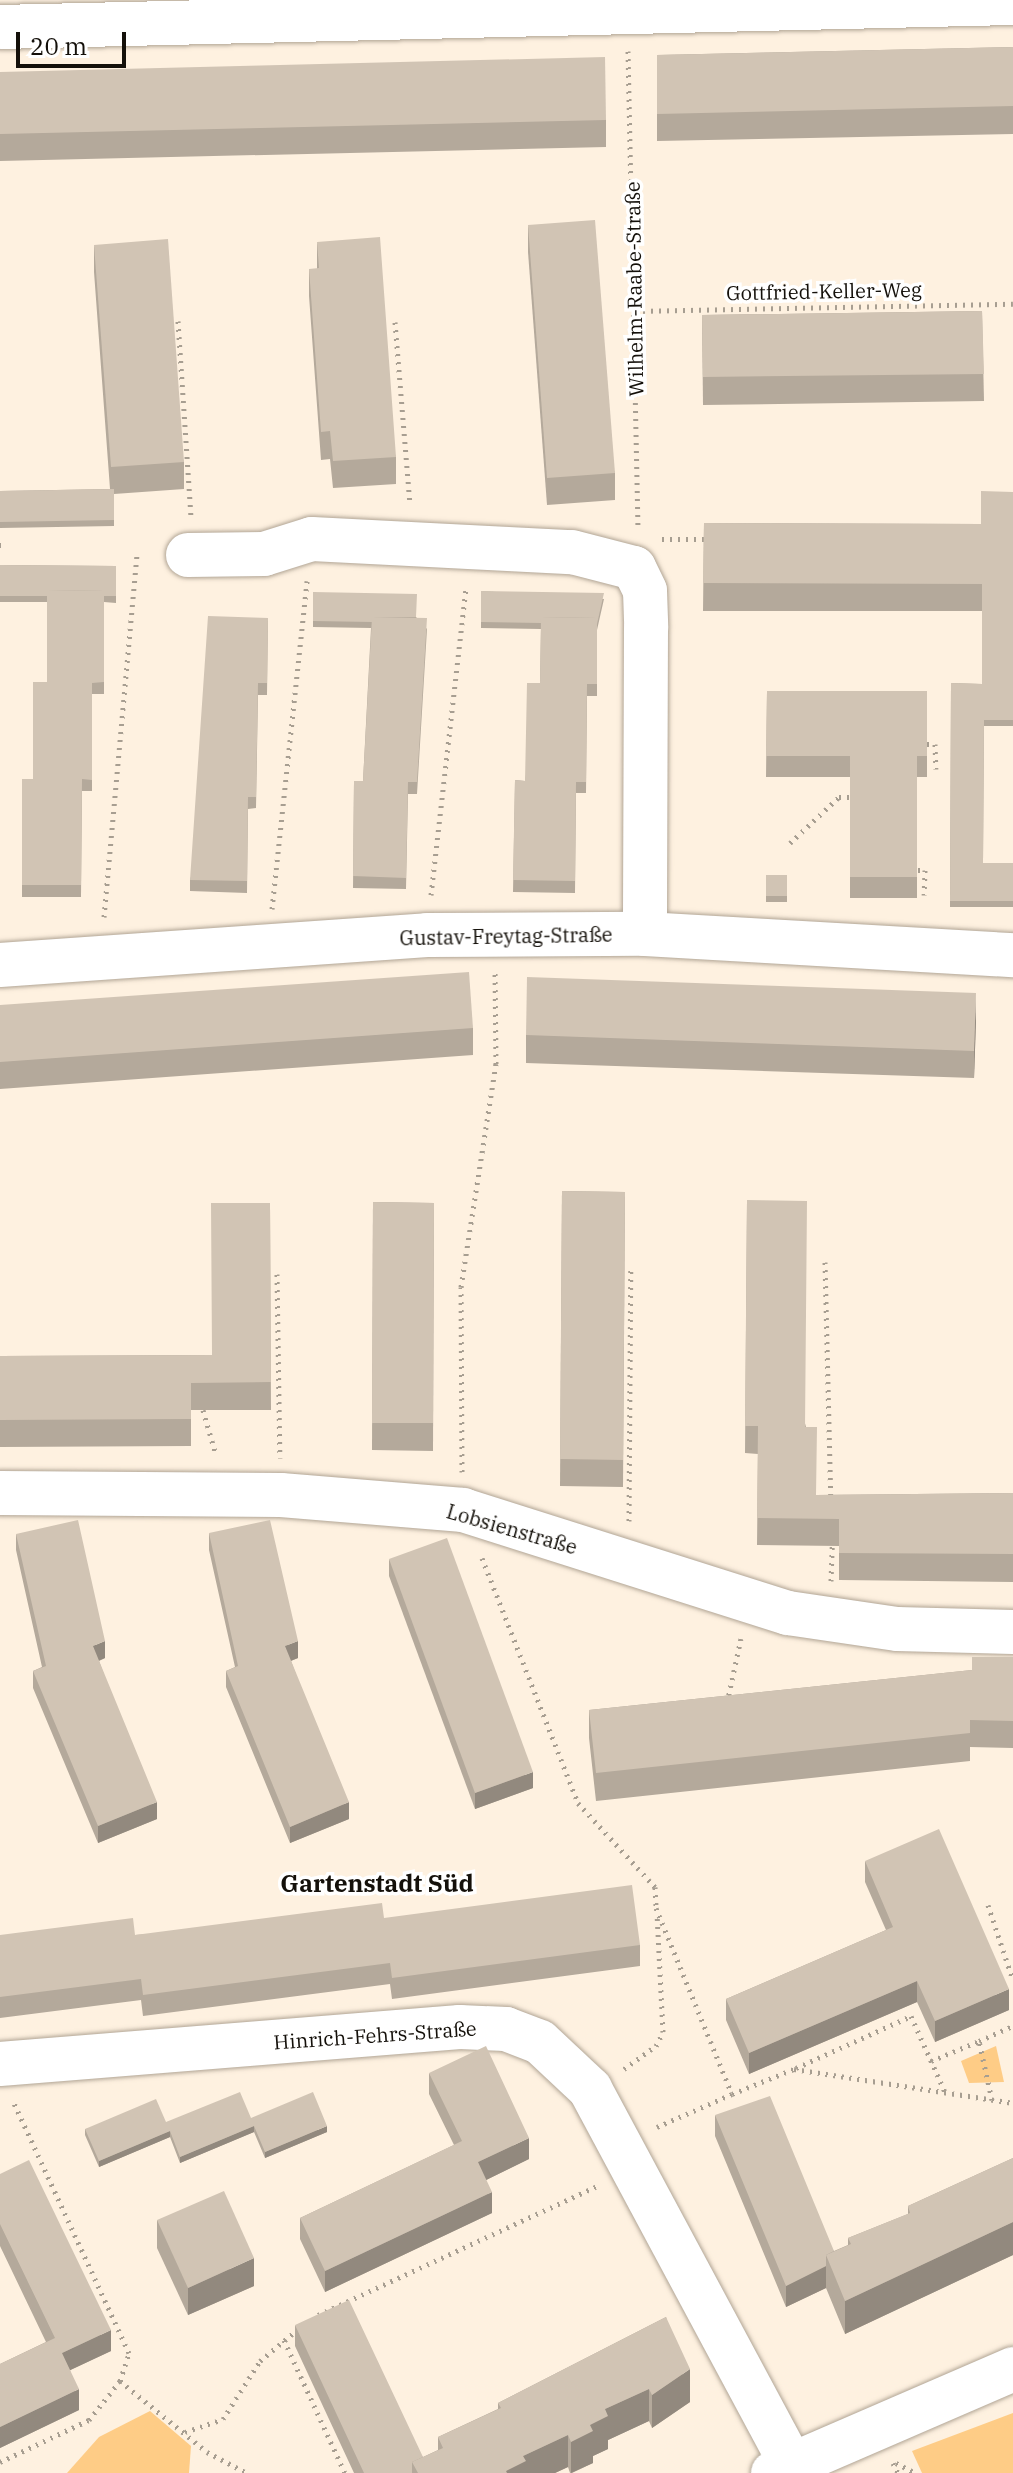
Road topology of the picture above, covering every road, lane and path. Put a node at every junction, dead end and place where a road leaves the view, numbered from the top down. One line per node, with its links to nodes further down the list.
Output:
1 (1013, 3): 2 (street)
2 (626, 10): 3 (street); 5 (path, Wilhelm-Raabe-Straße)
3 (0, 27)
4 (1013, 304): 5 (path, Gottfried-Keller-Weg)
5 (635, 311): 13 (path, Wilhelm-Raabe-Straße)
6 (178, 321): 14 (path)
7 (395, 322): 10 (path)
8 (312, 539): 10 (street); 14 (street); 24 (path)
9 (716, 539): 13 (path)
10 (414, 545): 11 (street)
11 (473, 546): 13 (street); 22 (path)
12 (137, 551): 25 (path)
13 (636, 554): 21 (street)
14 (188, 555)
15 (927, 744): 16 (path)
16 (936, 769)
17 (850, 797): 18 (path)
18 (790, 843)
19 (918, 870): 20 (path)
20 (924, 895)
21 (645, 934): 23 (street, Gustav-Freytag-Straße); 26 (street, Gustav-Freytag-Straße)
22 (427, 935): 23 (street, Gustav-Freytag-Straße); 24 (street, Gustav-Freytag-Straße)
23 (493, 935): 34 (path)
24 (274, 942): 25 (street, Gustav-Freytag-Straße)
25 (105, 953): 27 (street, Gustav-Freytag-Straße)
26 (1013, 955)
27 (0, 965)
28 (825, 1262): 33 (path)
29 (631, 1266): 35 (path)
30 (277, 1274): 32 (path)
31 (0, 1493): 32 (street, Lobsienstraße)
32 (281, 1495): 34 (street, Lobsienstraße)
33 (831, 1507)
34 (463, 1510): 35 (street, Lobsienstraße); 40 (path)
35 (623, 1563): 36 (street, Lobsienstraße)
36 (752, 1603): 37 (street, Lobsienstraße); 38 (path)
37 (1013, 1632)
38 (726, 1713)
39 (988, 1905): 41 (path)
40 (656, 1908): 47 (path); 49 (path)
41 (1013, 1980)
42 (1013, 2026): 43 (path)
43 (979, 2041): 44 (path); 50 (path)
44 (931, 2061): 46 (path); 48 (path)
45 (1, 2064): 47 (street, Hinrich-Fehrs-Straße); 55 (path)
46 (794, 2069): 48 (path); 49 (path)
47 (590, 2089): 52 (street, Hinrich-Fehrs-Straße)
48 (945, 2093): 50 (path)
49 (732, 2094): 52 (path)
50 (992, 2100): 51 (path)
51 (1013, 2103)
52 (626, 2156): 53 (path); 58 (street, Hinrich-Fehrs-Straße)
53 (284, 2340): 56 (path); 60 (path)
54 (1013, 2369): 58 (street)
55 (120, 2381): 56 (path); 57 (path)
56 (185, 2432): 59 (path)
57 (0, 2462)
58 (783, 2469)
59 (247, 2473)
60 (345, 2473)

